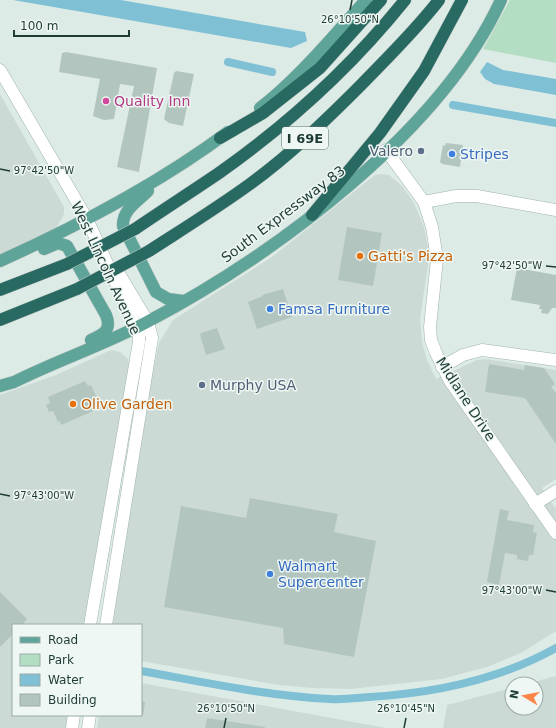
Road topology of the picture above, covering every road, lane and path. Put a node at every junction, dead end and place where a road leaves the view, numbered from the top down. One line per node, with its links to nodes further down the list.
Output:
1 (366, 0): 8 (main road)
2 (381, 0): 8 (highway)
3 (405, 0): 17 (highway, I 69E, bridge)
4 (439, 0): 19 (highway, I 69E, bridge)
5 (462, 0): 13 (highway)
6 (501, 0): 9 (main road, South Expressway 83)
7 (0, 70): 14 (street, West Lincoln Avenue)
8 (220, 138): 10 (main road)
9 (386, 150): 11 (street, Midlane Drive); 13 (main road, South Expressway 83)
10 (159, 180): 14 (main road); 18 (main road)
11 (424, 202): 12 (street); 23 (street, Midlane Drive)
12 (556, 210)
13 (312, 215): 18 (main road, South Expressway 83)
14 (87, 219): 15 (main road); 20 (street, West Lincoln Avenue); 21 (street, West Lincoln Avenue)
15 (0, 261)
16 (0, 267): 24 (main road)
17 (0, 290)
18 (184, 302): 20 (main road, South Expressway 83)
19 (0, 320)
20 (148, 322): 21 (main road, South Expressway 83); 30 (street, West Lincoln Avenue)
21 (136, 328): 24 (main road, South Expressway 83); 29 (street, West Lincoln Avenue)
22 (556, 360): 23 (street)
23 (442, 367): 27 (street, Midlane Drive)
24 (30, 374): 25 (main road, South Expressway 83)
25 (0, 386)
26 (556, 490): 27 (street)
27 (535, 504): 28 (street, Midlane Drive)
28 (556, 533)
29 (90, 624)
30 (106, 624)
31 (74, 716): 33 (street)
32 (90, 716): 34 (street)
33 (72, 728)
34 (88, 728)

